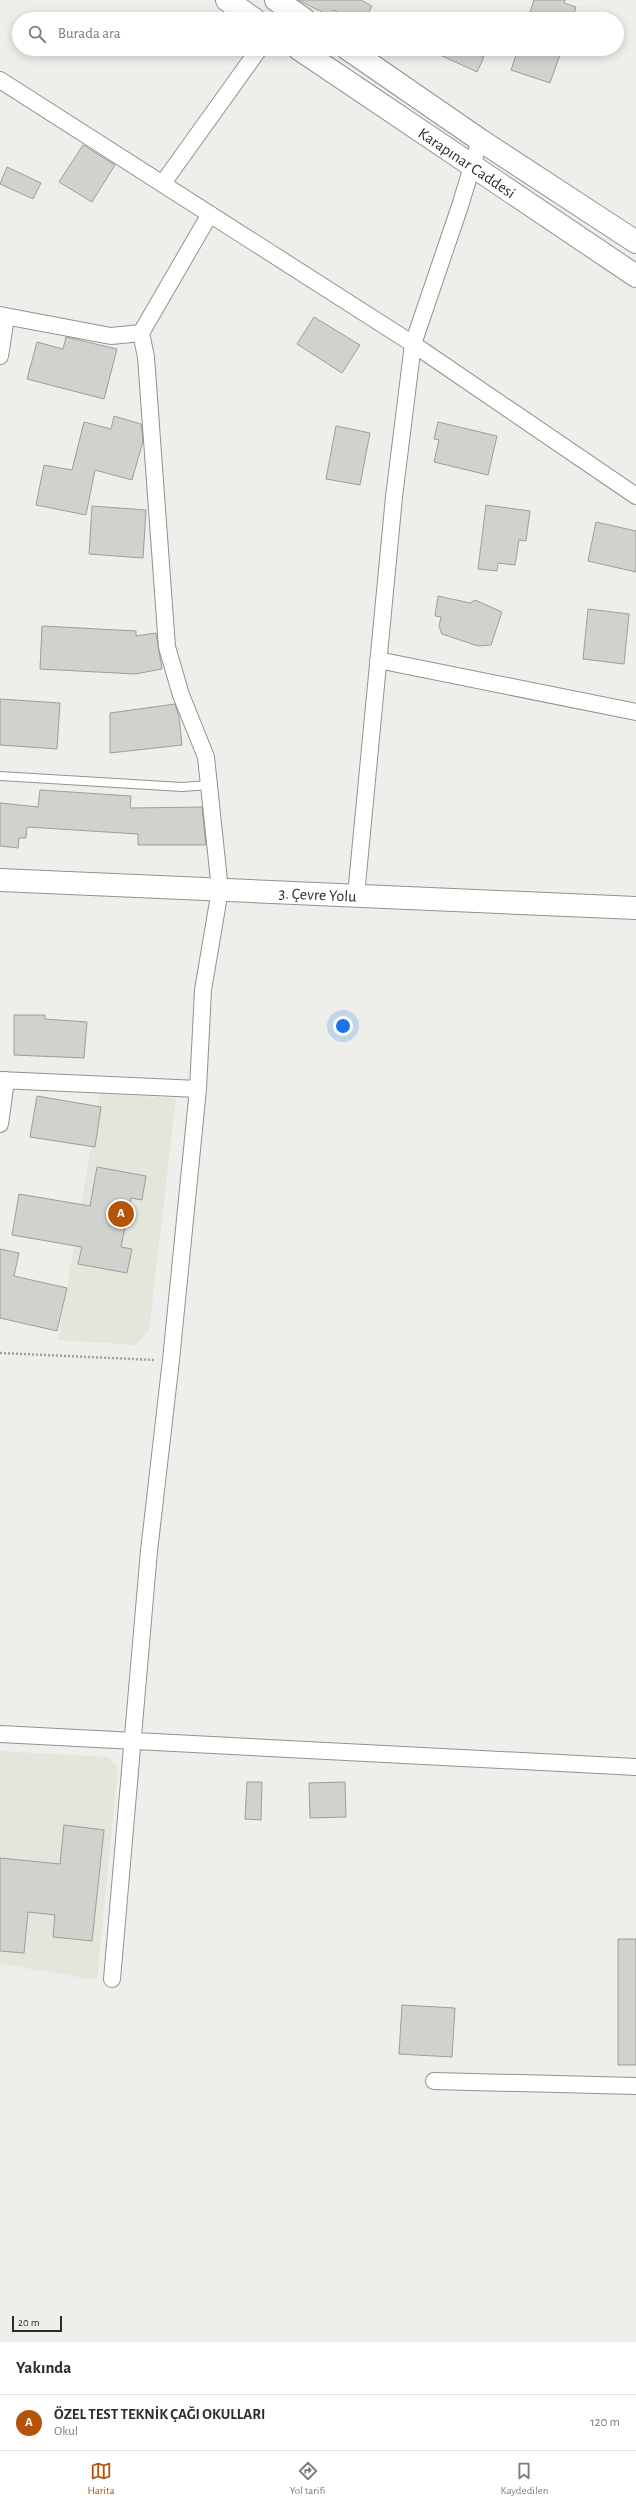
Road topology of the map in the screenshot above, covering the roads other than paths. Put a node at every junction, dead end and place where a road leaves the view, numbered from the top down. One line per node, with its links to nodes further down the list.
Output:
1 (227, 0): 3 (main road)
2 (276, 0): 4 (main road)
3 (244, 12)
4 (294, 12)
5 (254, 56): 11 (street)
6 (309, 56): 10 (main road, Karapınar Caddesi)
7 (358, 56): 9 (main road, Karapınar Caddesi)
8 (0, 80): 11 (street)
9 (480, 140): 10 (street); 13 (main road, Karapınar Caddesi)
10 (471, 165): 14 (main road, Karapınar Caddesi); 17 (street)
11 (163, 183): 12 (street)
12 (210, 214): 16 (street); 17 (street)
13 (636, 242)
14 (636, 276)
15 (3, 316): 16 (street); 18 (street)
16 (141, 333): 23 (street)
17 (413, 344): 19 (street); 20 (street)
18 (0, 356)
19 (636, 496)
20 (378, 660): 21 (street); 26 (street)
21 (636, 712)
22 (0, 776): 23 (lane)
23 (210, 785): 25 (street)
24 (0, 880): 25 (main road, 3. Çevre Yolu)
25 (220, 890): 26 (main road, 3. Çevre Yolu); 29 (street)
26 (356, 895): 27 (main road, 3. Çevre Yolu)
27 (636, 908)
28 (3, 1080): 29 (street); 30 (street)
29 (198, 1089): 32 (street)
30 (0, 1124)
31 (0, 1734): 32 (street)
32 (133, 1741): 33 (street); 34 (street)
33 (636, 1767)
34 (112, 1979)
35 (434, 2080): 36 (street)
36 (636, 2086)

